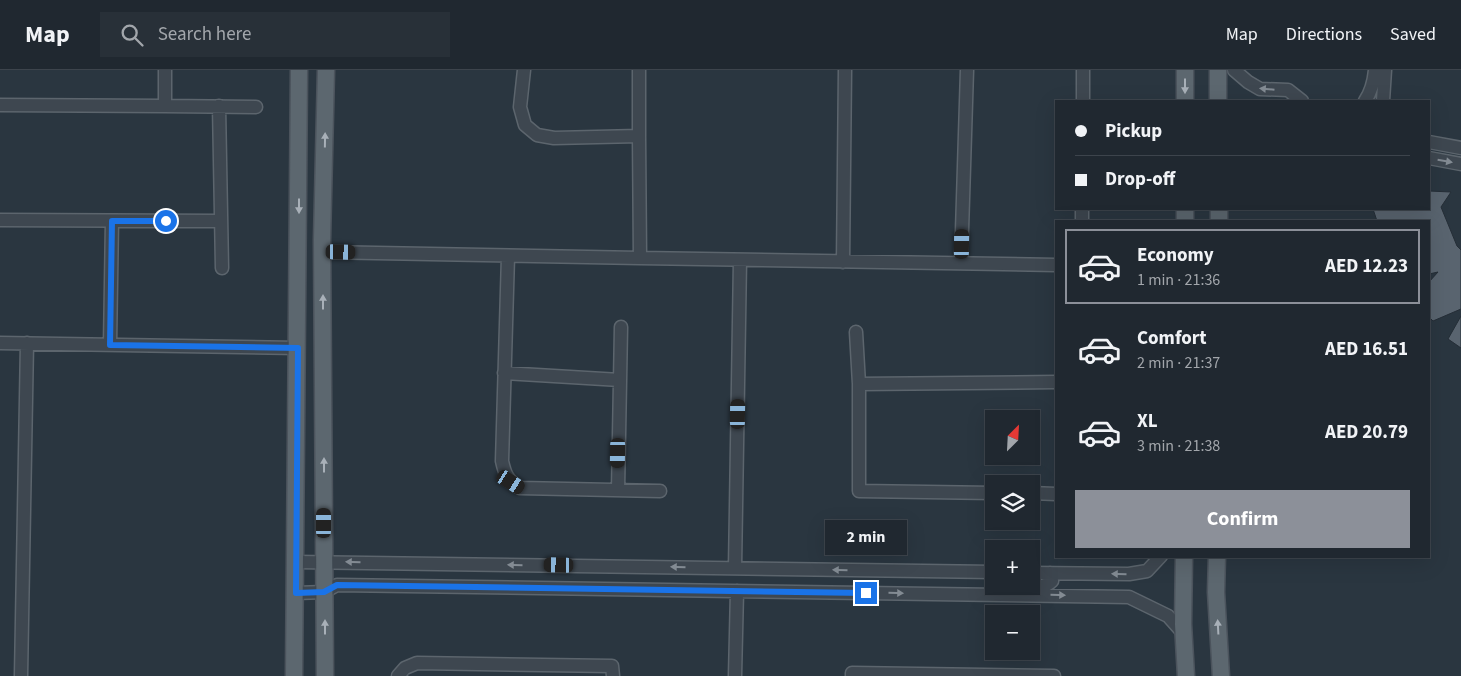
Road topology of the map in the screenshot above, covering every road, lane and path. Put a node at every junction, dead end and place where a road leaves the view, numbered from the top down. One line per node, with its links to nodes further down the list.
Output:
1 (165, 70): 21 (street)
2 (299, 70): 45 (main road, one-way to 45)
3 (326, 70): 32 (main road, one-way to 3)
4 (524, 70): 24 (street)
5 (639, 70): 24 (street)
6 (845, 70): 36 (street)
7 (967, 70): 37 (street)
8 (1083, 70): 14 (street)
9 (1185, 70): 15 (main road, one-way to 15)
10 (1218, 70): 16 (main road)
11 (1234, 70): 17 (street, one-way to 11)
12 (1375, 70): 18 (street)
13 (1385, 70): 19 (street)
14 (1083, 100)
15 (1185, 100)
16 (1218, 100)
17 (1301, 100)
18 (1366, 100)
19 (1382, 100)
20 (0, 105): 21 (street)
21 (165, 106): 22 (street)
22 (219, 106): 23 (street); 31 (street)
23 (256, 107)
24 (639, 136): 34 (street)
25 (1430, 142): 26 (street)
26 (1461, 148)
27 (1430, 158): 28 (street, one-way to 28)
28 (1461, 164)
29 (0, 220): 30 (street)
30 (112, 221): 31 (street); 44 (street)
31 (221, 221): 39 (street)
32 (323, 252): 33 (street); 59 (main road, one-way to 32)
33 (508, 256): 34 (street); 46 (street)
34 (640, 258): 35 (street)
35 (740, 260): 36 (street); 60 (street)
36 (843, 262): 37 (street)
37 (961, 264): 38 (street)
38 (1055, 265)
39 (222, 268)
40 (621, 327): 47 (street)
41 (856, 332): 49 (street)
42 (0, 343): 43 (street)
43 (27, 344): 44 (street); 70 (street)
44 (110, 345): 45 (street)
45 (298, 348): 58 (main road)
46 (504, 373): 47 (street); 50 (street)
47 (620, 380): 50 (street)
48 (1055, 382): 49 (street)
49 (859, 384): 52 (street)
50 (618, 490): 51 (street)
51 (660, 491)
52 (985, 493)
53 (1040, 493): 54 (street)
54 (1055, 494)
55 (1159, 558): 63 (street, one-way to 63)
56 (1184, 558): 68 (main road)
57 (1217, 558): 79 (main road, one-way to 57)
58 (296, 562): 59 (street); 66 (main road)
59 (324, 562): 60 (street, one-way to 59); 65 (main road)
60 (736, 568): 61 (street, one-way to 60)
61 (985, 572)
62 (1040, 573): 63 (street)
63 (1050, 573): 67 (street)
64 (736, 591): 65 (street); 67 (street, one-way to 67); 75 (street)
65 (324, 592): 66 (street); 72 (main road, one-way to 65)
66 (296, 593): 71 (main road)
67 (978, 594): 68 (street, one-way to 68)
68 (1184, 634): 78 (main road)
69 (976, 675): 76 (street); 77 (street)
70 (21, 676)
71 (294, 676)
72 (325, 676)
73 (398, 676): 74 (street)
74 (613, 676)
75 (735, 676)
76 (852, 676)
77 (1054, 676)
78 (1186, 676)
79 (1221, 676)

